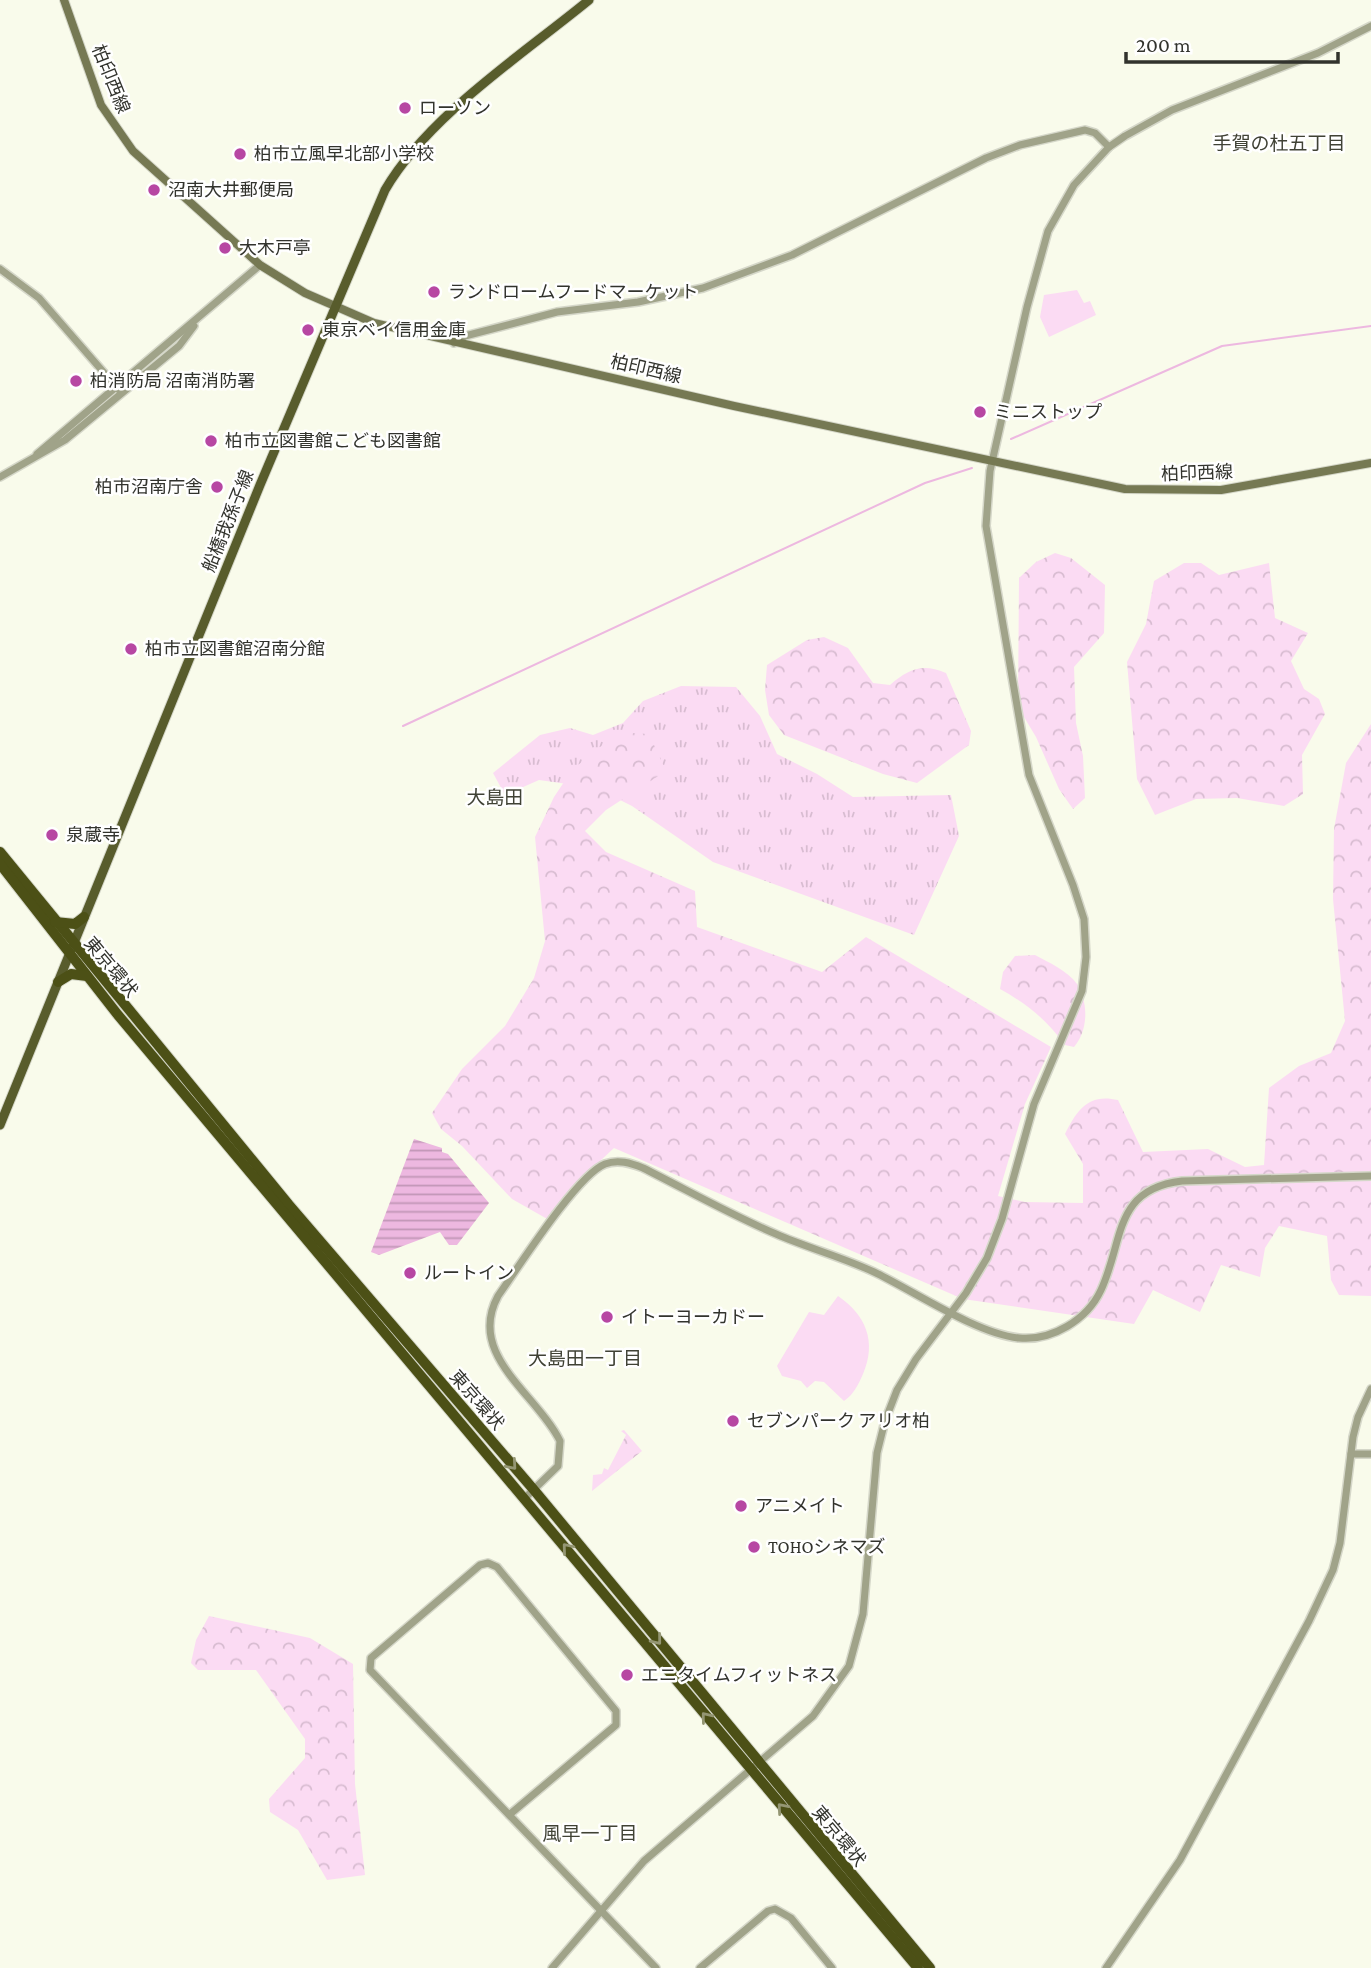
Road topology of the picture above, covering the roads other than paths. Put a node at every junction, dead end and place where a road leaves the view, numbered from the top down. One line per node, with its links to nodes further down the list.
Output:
1 (64, 0): 5 (main road, 柏印西線)
2 (589, 0): 7 (main road, 船橋我孫子線)
3 (1371, 26): 4 (street)
4 (1110, 146): 8 (street); 10 (street)
5 (260, 265): 7 (main road, 柏印西線); 9 (street)
6 (0, 269): 9 (street)
7 (335, 307): 8 (main road, 柏印西線); 15 (main road, 船橋我孫子線)
8 (454, 343): 10 (main road, 柏印西線)
9 (119, 390): 12 (street)
10 (992, 460): 11 (main road, 柏印西線); 22 (street)
11 (1371, 463)
12 (0, 477)
13 (0, 852): 16 (highway, 東京環状)
14 (0, 864): 17 (highway, 東京環状)
15 (84, 917): 16 (highway); 17 (main road, 船橋我孫子線)
16 (54, 922): 17 (highway, 東京環状)
17 (71, 950): 18 (highway, 東京環状); 19 (main road, 船橋我孫子線); 26 (highway, 東京環状, one-way to 26)
18 (87, 976): 19 (highway); 27 (highway, 東京環状)
19 (58, 982): 20 (main road, 船橋我孫子線)
20 (0, 1125)
21 (1371, 1176): 22 (street)
22 (951, 1311): 26 (street); 28 (street)
23 (1371, 1389): 24 (street)
24 (1351, 1454): 25 (street); 38 (street)
25 (1371, 1454)
26 (534, 1490): 27 (street); 28 (highway, 東京環状, one-way to 28)
27 (525, 1498): 29 (highway, 東京環状, one-way to 27)
28 (758, 1763): 29 (street); 37 (highway, 東京環状)
29 (749, 1770): 31 (street); 36 (highway, 東京環状, one-way to 29)
30 (509, 1815): 30 (street); 31 (street)
31 (600, 1909): 32 (street); 33 (street)
32 (552, 1968)
33 (656, 1968)
34 (700, 1968): 35 (street)
35 (832, 1968)
36 (918, 1968)
37 (930, 1968)
38 (1106, 1968)

